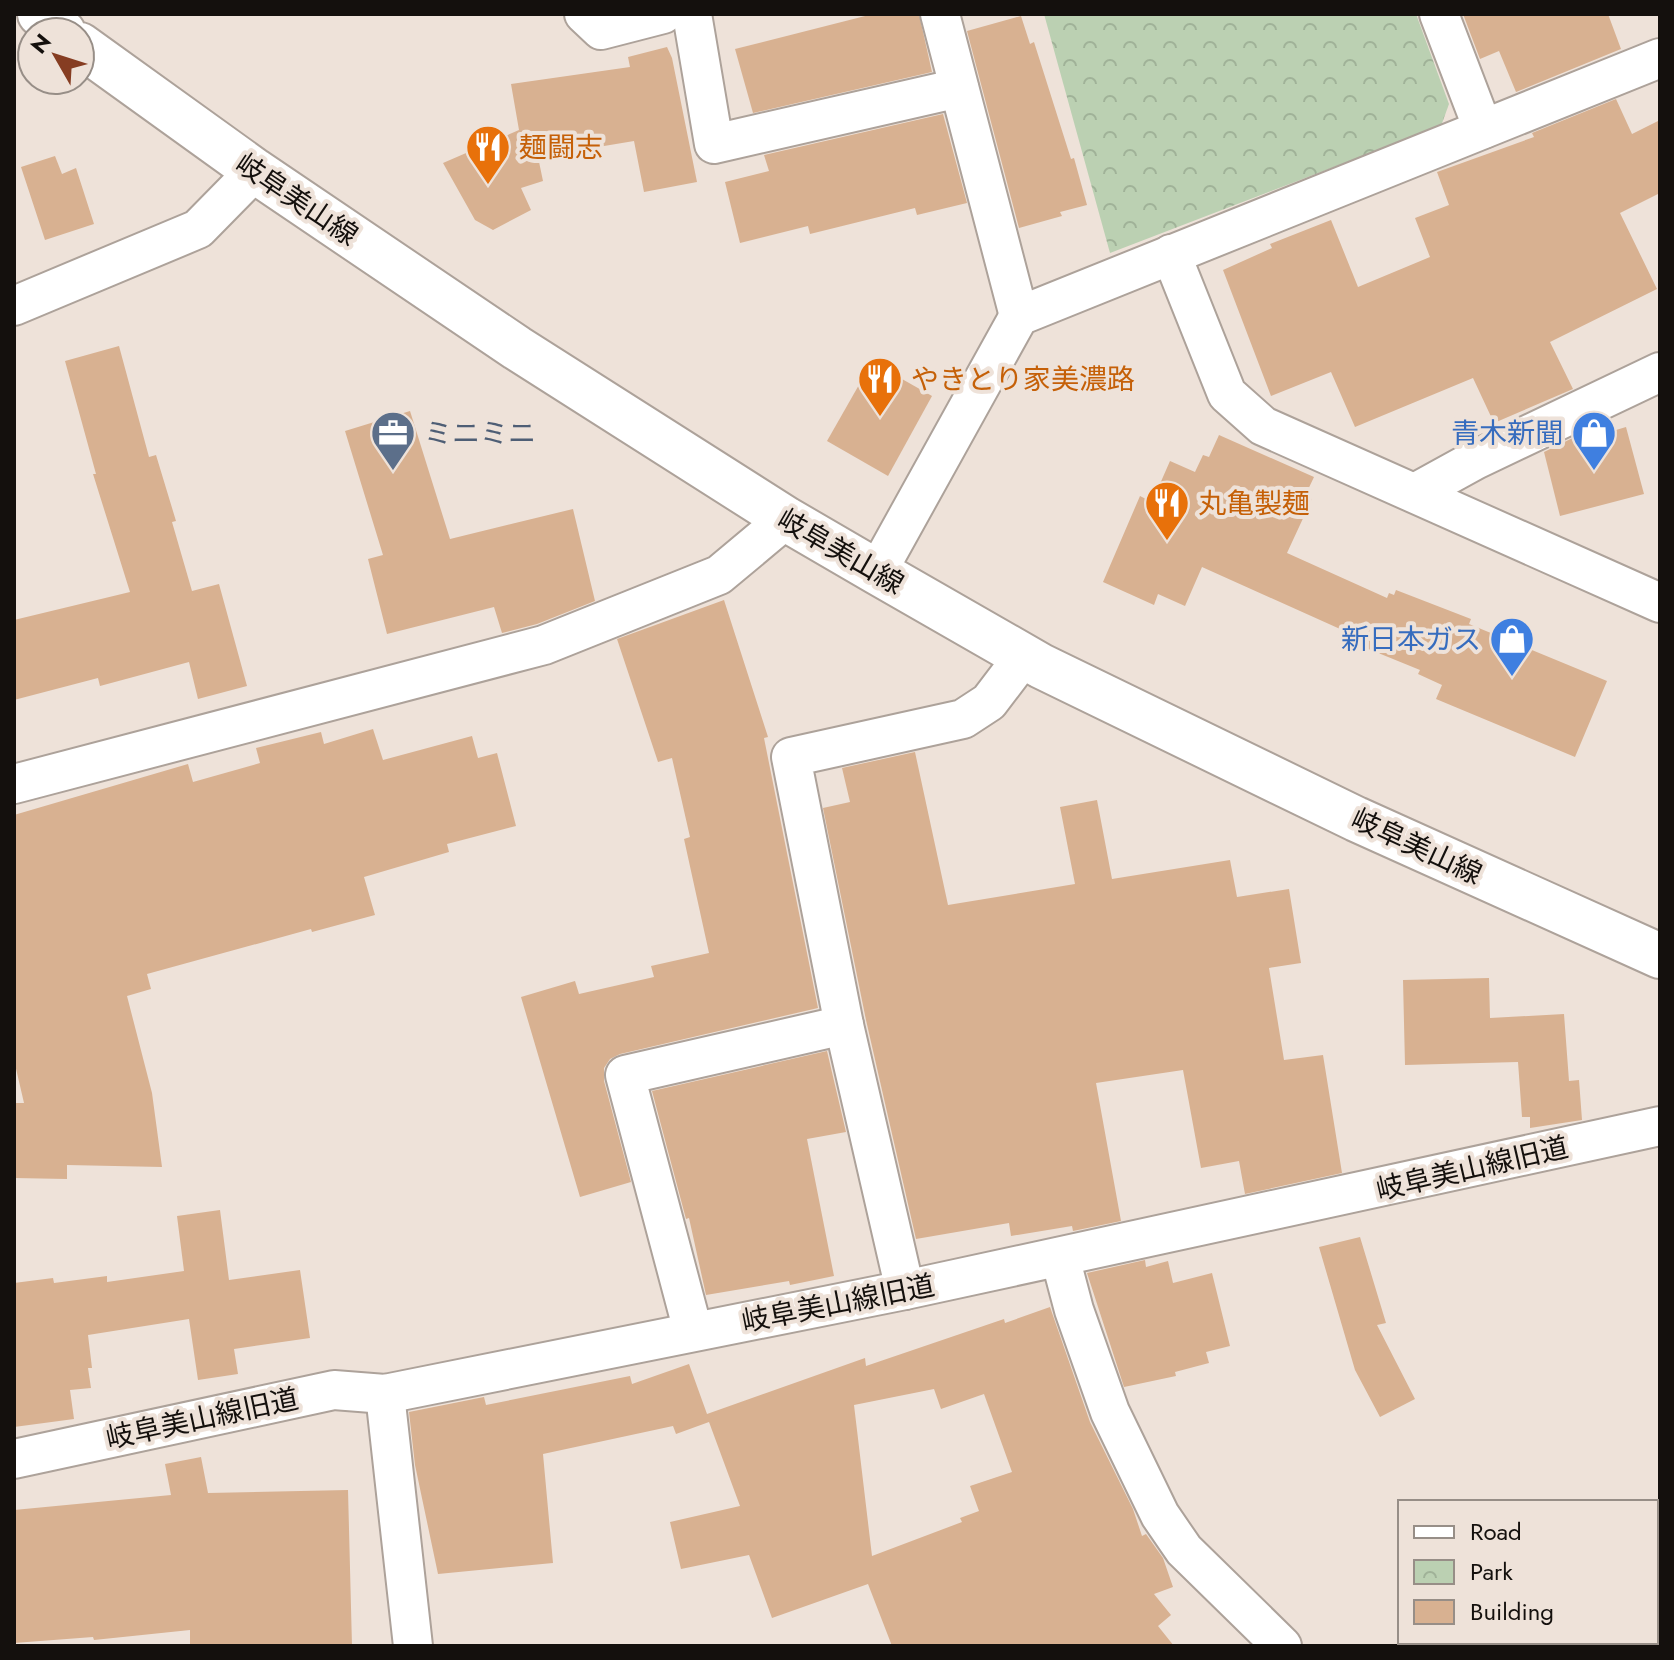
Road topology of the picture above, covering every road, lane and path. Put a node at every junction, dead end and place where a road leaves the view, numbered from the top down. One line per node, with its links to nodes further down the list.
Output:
1 (584, 14): 2 (street)
2 (663, 14)
3 (692, 14): 8 (street)
4 (940, 14): 8 (street)
5 (1439, 14): 9 (street)
6 (96, 57): 10 (main road, 岐阜美山線)
7 (1660, 58): 9 (street)
8 (959, 88): 13 (street)
9 (1483, 129): 11 (street)
10 (255, 171): 12 (street); 16 (main road, 岐阜美山線)
11 (1171, 254): 13 (street); 15 (street)
12 (14, 306)
13 (1019, 316): 17 (street)
14 (1660, 372): 15 (street)
15 (1415, 493): 18 (street)
16 (786, 519): 17 (main road, 岐阜美山線); 20 (street)
17 (877, 572): 19 (main road, 岐阜美山線)
18 (1660, 603)
19 (1024, 656): 21 (main road, 岐阜美山線); 22 (street)
20 (14, 784)
21 (1660, 956)
22 (844, 1025): 25 (street); 26 (street)
23 (1660, 1126): 24 (street, 岐阜美山線旧道)
24 (1060, 1257): 25 (street, 岐阜美山線旧道); 30 (street)
25 (905, 1290): 26 (street, 岐阜美山線旧道)
26 (693, 1331): 27 (street, 岐阜美山線旧道)
27 (385, 1394): 28 (street, 岐阜美山線旧道); 29 (street)
28 (14, 1459)
29 (413, 1646)
30 (1282, 1646)

